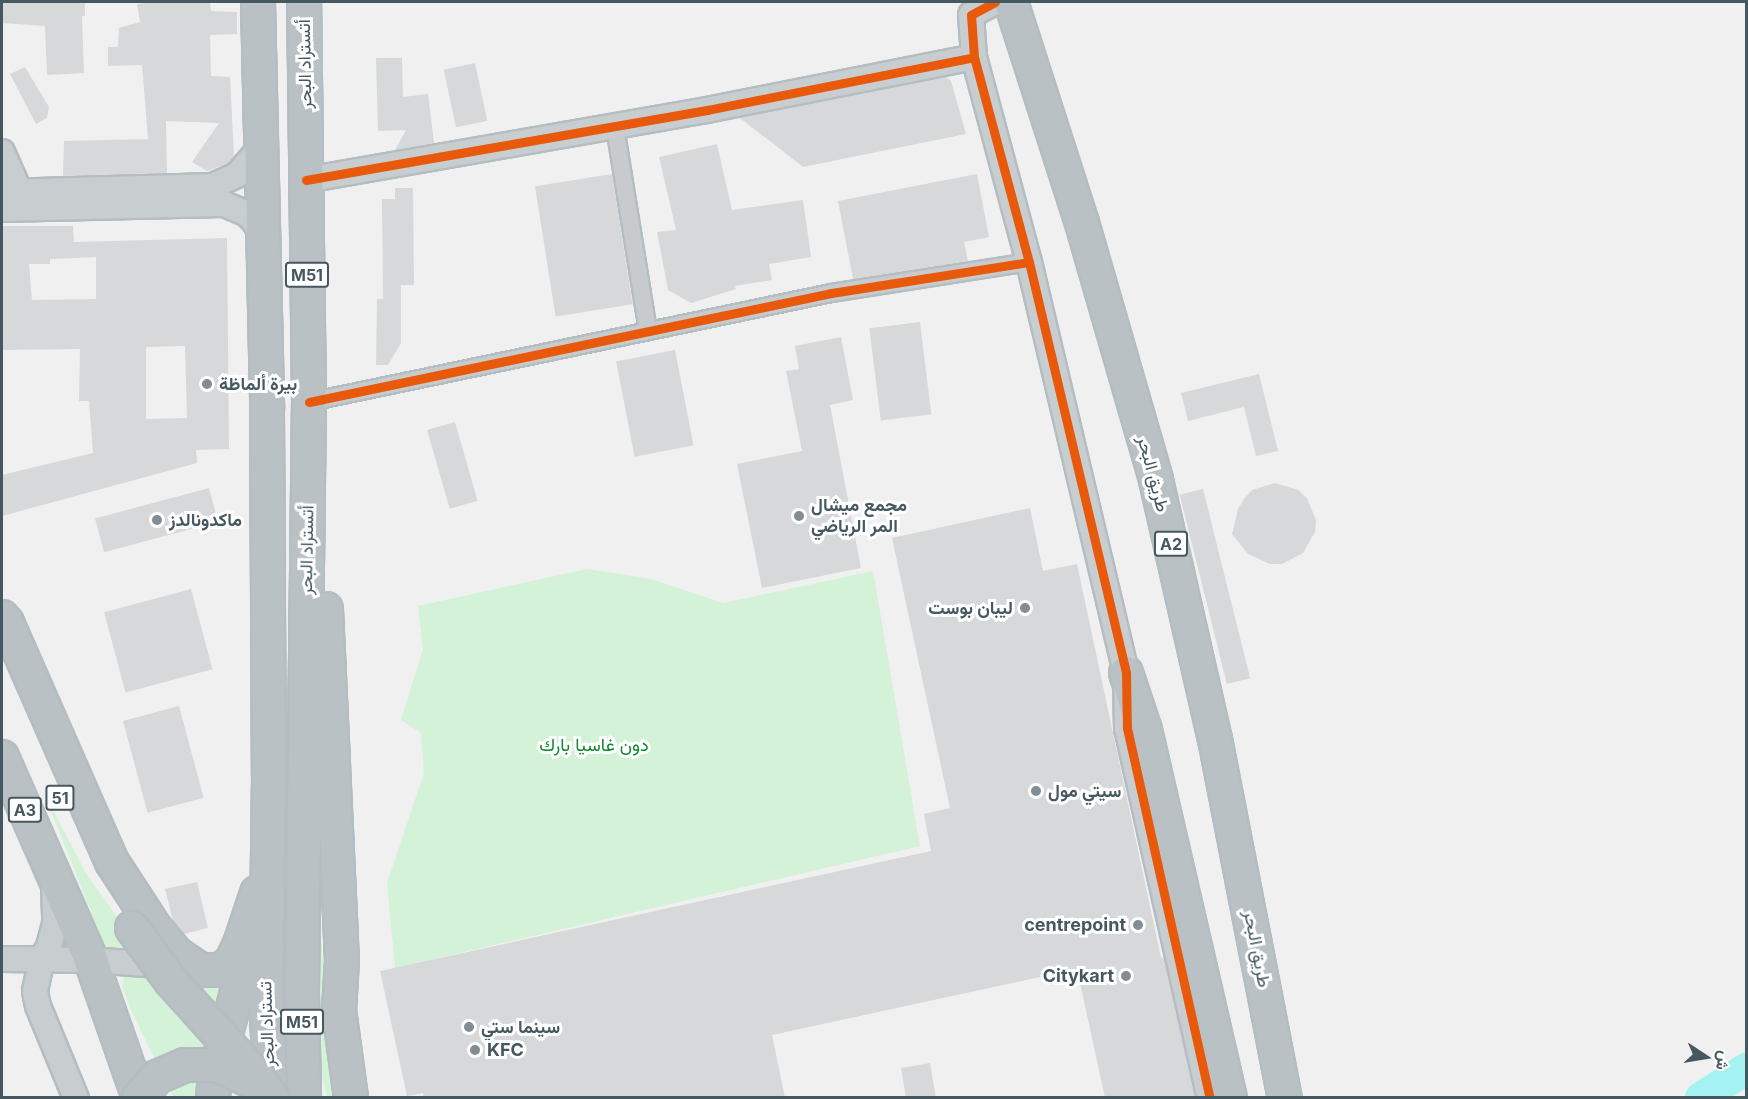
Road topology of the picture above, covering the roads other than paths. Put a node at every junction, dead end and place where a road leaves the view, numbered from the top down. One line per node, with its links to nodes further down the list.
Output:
1 (258, 2): 7 (highway, M51)
2 (304, 2): 9 (highway, أتستراد البحر / M51)
3 (995, 2): 5 (street)
4 (1011, 2): 41 (highway, طريق البحر / A2)
5 (974, 57): 6 (street); 13 (street)
6 (615, 127): 9 (street); 14 (street)
7 (262, 146): 10 (street); 12 (highway, M51)
8 (2, 152): 10 (street)
9 (306, 180): 15 (highway, أتستراد البحر / M51)
10 (16, 197): 11 (street); 12 (street)
11 (2, 209)
12 (265, 242): 21 (highway, M51)
13 (1029, 262): 14 (street); 19 (street)
14 (648, 330): 15 (street)
15 (309, 402): 16 (highway, أتستراد البحر / M51)
16 (307, 549): 27 (highway); 36 (highway, أتستراد البحر / M51)
17 (2, 617): 28 (highway)
18 (2, 661): 35 (highway, 51, bridge)
19 (1126, 673): 39 (street); 40 (highway)
20 (2, 757): 22 (highway, A3)
21 (269, 778): 23 (highway); 35 (highway, تستراد البحر / M51)
22 (49, 863): 24 (street); 26 (highway)
23 (257, 893): 28 (highway); 34 (highway)
24 (42, 958): 25 (street); 26 (street); 30 (street)
25 (2, 959)
26 (91, 960): 28 (street); 29 (highway)
27 (342, 960): 37 (highway); 38 (highway)
28 (201, 970)
29 (119, 1036): 31 (highway); 32 (highway); 33 (highway)
30 (76, 1098)
31 (126, 1098)
32 (139, 1098): 35 (highway, bridge)
33 (160, 1098)
34 (213, 1098)
35 (271, 1098)
36 (304, 1098)
37 (351, 1098)
38 (371, 1098)
39 (1210, 1098)
40 (1230, 1098)
41 (1285, 1098)

